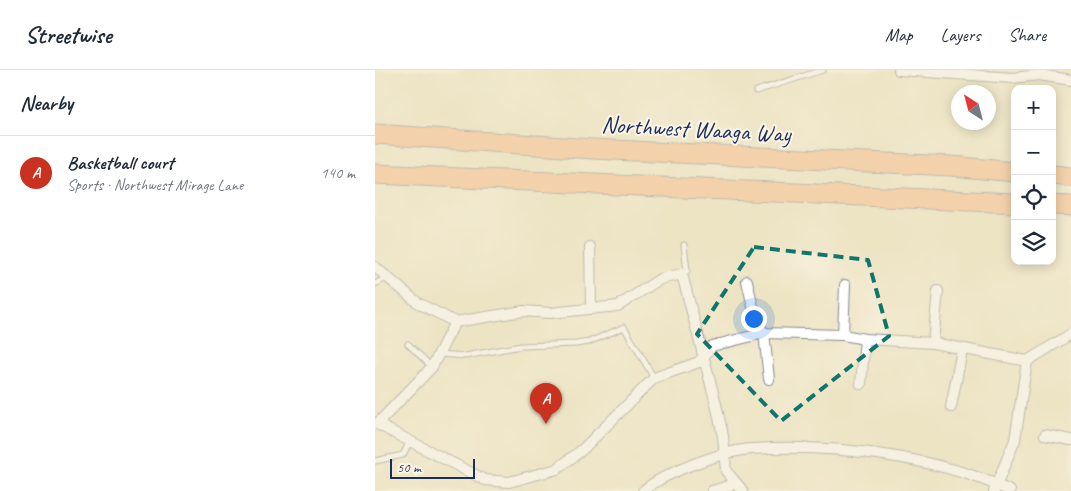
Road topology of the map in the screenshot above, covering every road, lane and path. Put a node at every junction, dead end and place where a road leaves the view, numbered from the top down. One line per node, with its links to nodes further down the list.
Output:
1 (823, 70): 4 (lane)
2 (899, 70): 3 (street)
3 (1071, 80)
4 (756, 91)
5 (381, 134): 6 (highway, Northwest Waaga Way)
6 (1011, 172)
7 (375, 174): 10 (highway)
8 (1056, 175): 9 (highway)
9 (1071, 177)
10 (463, 179): 11 (highway); 12 (highway)
11 (375, 183)
12 (1011, 203)
13 (1056, 205): 14 (highway)
14 (1071, 206)
15 (684, 245): 18 (lane)
16 (590, 247): 24 (street)
17 (375, 267): 19 (street)
18 (682, 274): 24 (street); 34 (street)
19 (388, 277): 21 (lane); 25 (street)
20 (747, 281): 26 (street)
21 (375, 284)
22 (845, 285): 27 (street)
23 (938, 291): 30 (street)
24 (591, 307): 25 (street)
25 (455, 322): 33 (street)
26 (764, 333): 27 (street); 34 (street); 38 (street)
27 (843, 334): 29 (street)
28 (1071, 334): 35 (street)
29 (865, 339): 30 (street); 39 (street)
30 (933, 343): 32 (street)
31 (408, 344): 36 (lane)
32 (962, 350): 35 (street); 40 (street)
33 (438, 354): 36 (street); 37 (lane)
34 (704, 354): 37 (street); 45 (street)
35 (1027, 361): 48 (street)
36 (432, 367): 41 (street)
37 (654, 378): 44 (street)
38 (769, 379)
39 (861, 384)
40 (951, 407)
41 (376, 423): 44 (street)
42 (1045, 435): 43 (street)
43 (1071, 440)
44 (410, 441): 46 (lane)
45 (723, 455): 47 (street); 48 (street); 49 (street)
46 (375, 461)
47 (739, 487): 50 (street)
48 (995, 488): 51 (street)
49 (643, 491)
50 (712, 491)
51 (1010, 491)

